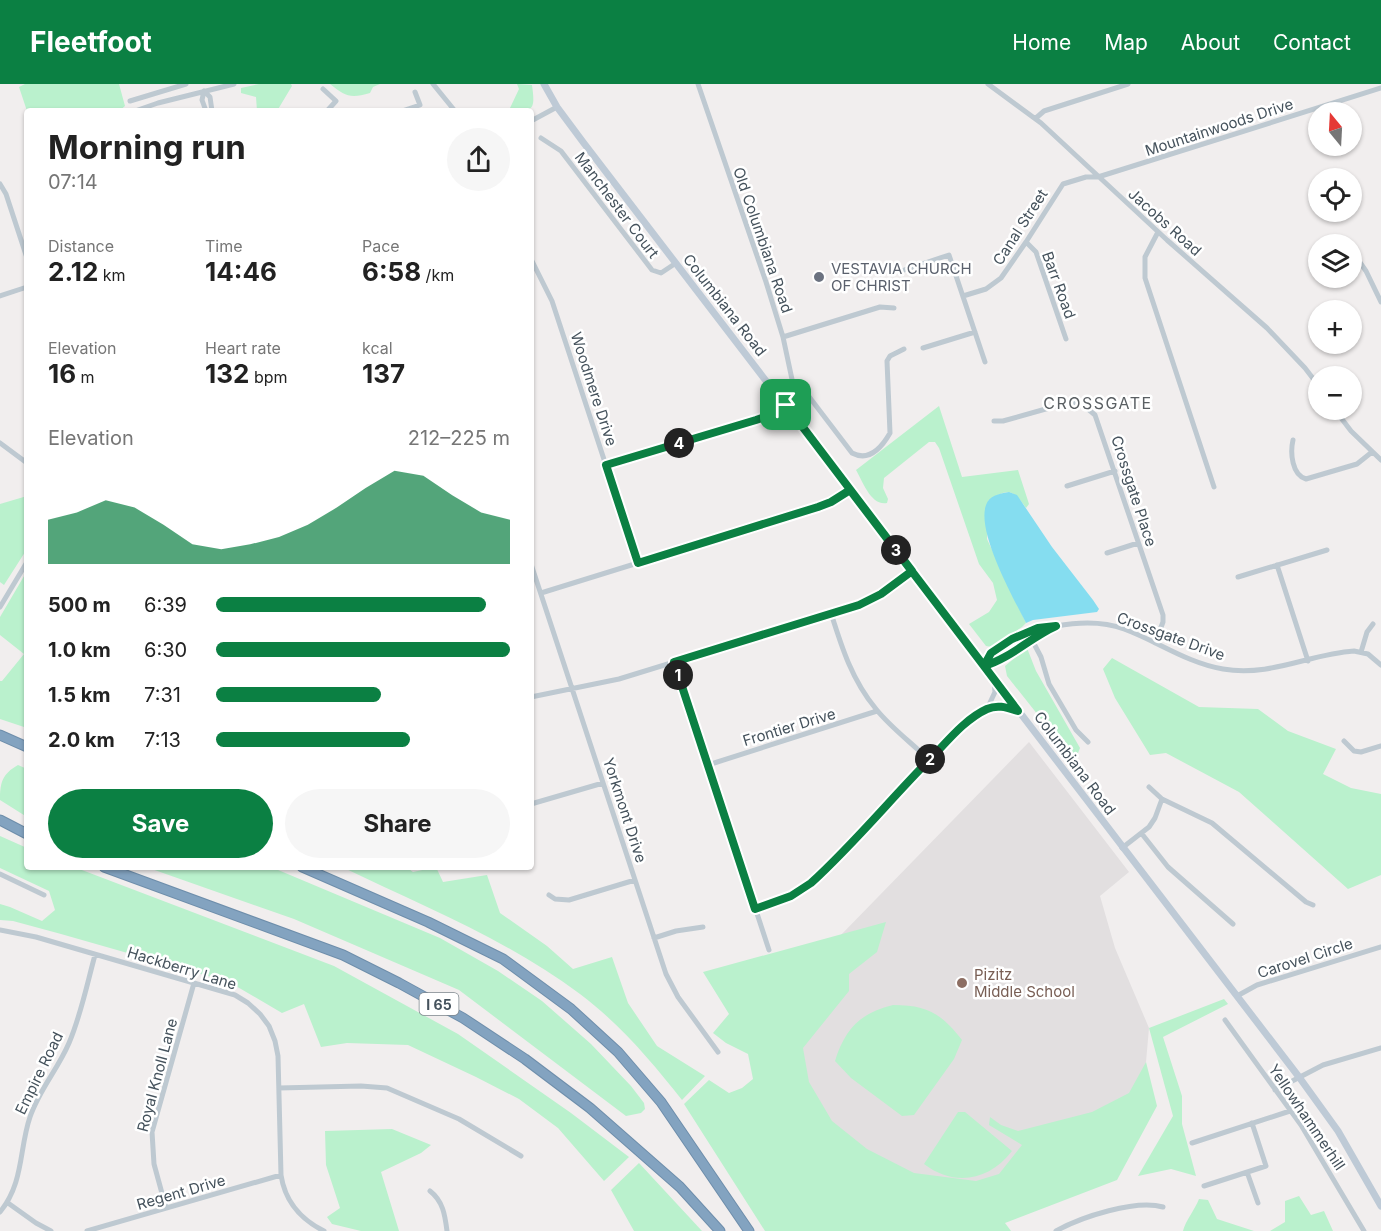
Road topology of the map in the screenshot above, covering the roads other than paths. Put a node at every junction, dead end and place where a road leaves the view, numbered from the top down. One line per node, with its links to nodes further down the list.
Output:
1 (186, 84): 12 (street)
2 (234, 84): 10 (street)
3 (434, 84): 19 (street)
4 (544, 84): 13 (main road, Columbiana Road)
5 (698, 84): 38 (street, Old Columbiana Road)
6 (988, 84): 20 (street, Jacobs Road)
7 (1128, 84): 20 (street)
8 (1381, 88): 23 (street, Mountainwoods Drive)
9 (323, 89): 17 (street)
10 (204, 91): 14 (street); 15 (street); 16 (street)
11 (415, 92): 18 (street)
12 (130, 101)
13 (557, 107): 21 (street); 28 (main road, Columbiana Road)
14 (144, 108)
15 (206, 108)
16 (212, 108)
17 (330, 108)
18 (411, 108)
19 (453, 108)
20 (1036, 118): 23 (street, Jacobs Road)
21 (534, 119)
22 (541, 138): 28 (street, Manchester Court)
23 (1098, 177): 25 (street, Jacobs Road); 26 (street, Canal Street)
24 (0, 184): 27 (street)
25 (1158, 232): 43 (street, Jacobs Road); 55 (street)
26 (1026, 242): 34 (street, Canal Street); 39 (street, Barr Road)
27 (24, 249)
28 (675, 263): 44 (main road, Columbiana Road)
29 (534, 265): 52 (street, Woodmere Drive)
30 (1362, 265): 35 (street)
31 (904, 270): 34 (street)
32 (24, 288): 33 (street)
33 (0, 296)
34 (963, 296): 37 (street)
35 (1381, 302)
36 (894, 308): 38 (street)
37 (975, 332): 40 (street); 42 (street)
38 (783, 337): 44 (street, Old Columbiana Road)
39 (1066, 339)
40 (923, 348)
41 (904, 349): 44 (street)
42 (985, 362)
43 (1308, 372)
44 (786, 405): 52 (street); 56 (main road, Columbiana Road)
45 (1343, 420): 49 (street)
46 (994, 422): 53 (street, Crossgate Place)
47 (1293, 440): 49 (street)
48 (0, 443): 50 (street)
49 (1372, 452): 51 (street)
50 (24, 459)
51 (1381, 460)
52 (606, 465): 60 (street, Woodmere Drive)
53 (1115, 471): 54 (street); 57 (street, Crossgate Place)
54 (1067, 486)
55 (1214, 488)
56 (850, 490): 60 (street); 63 (main road, Columbiana Road)
57 (1138, 543): 59 (street); 73 (street, Crossgate Place)
58 (1327, 550): 61 (street)
59 (1107, 553)
60 (638, 563): 66 (street)
61 (1277, 565): 65 (street); 75 (street)
62 (24, 567): 67 (street)
63 (912, 571): 68 (street); 78 (main road, Columbiana Road)
64 (534, 573): 66 (street, Yorkmont Drive)
65 (1238, 577)
66 (541, 593): 80 (street, Yorkmont Drive)
67 (0, 607)
68 (831, 614): 76 (street); 83 (street)
69 (1373, 624): 74 (street)
70 (1056, 626): 71 (street, Crossgate Drive); 72 (street, Crossgate Drive); 73 (street, Crossgate Drive)
71 (1028, 631): 72 (street); 78 (street, Crossgate Drive)
72 (1031, 639): 78 (street, Crossgate Drive); 87 (street)
73 (1155, 643): 75 (street, Crossgate Drive)
74 (1361, 652): 75 (street, Crossgate Drive); 77 (street)
75 (1308, 661)
76 (674, 662): 80 (street); 91 (street)
77 (1381, 664)
78 (984, 666): 79 (main road, Columbiana Road)
79 (994, 678): 82 (street); 84 (main road, Columbiana Road)
80 (571, 688): 81 (street); 92 (street, Yorkmont Drive)
81 (534, 696)
82 (987, 709): 84 (street); 90 (street)
83 (877, 711): 90 (street); 91 (street, Frontier Drive)
84 (1018, 711): 99 (main road, Columbiana Road)
85 (0, 735): 88 (highway)
86 (1344, 741): 89 (street)
87 (1088, 742)
88 (24, 746)
89 (1381, 746)
90 (929, 760): 107 (street)
91 (708, 765): 107 (street)
92 (603, 783): 95 (street); 103 (street, Yorkmont Drive)
93 (1149, 787): 94 (street)
94 (1162, 799): 98 (street); 106 (street)
95 (534, 803)
96 (0, 820): 97 (highway)
97 (24, 832)
98 (1142, 834): 99 (street); 108 (street)
99 (1122, 848): 116 (main road, Columbiana Road)
100 (112, 870): 141 (highway, I 65)
101 (309, 870): 142 (highway)
102 (0, 873): 104 (street)
103 (635, 880): 105 (street); 111 (street, Yorkmont Drive)
104 (44, 895)
105 (549, 895)
106 (1313, 904)
107 (755, 909): 113 (street)
108 (1233, 924)
109 (703, 927): 111 (street)
110 (0, 930): 114 (street, Hackberry Lane)
111 (654, 938): 119 (street, Yorkmont Drive)
112 (1381, 946): 116 (street, Carovel Circle)
113 (769, 950)
114 (95, 955): 115 (street, Hackberry Lane); 131 (street, Empire Road)
115 (194, 982): 121 (street, Hackberry Lane); 135 (street, Royal Knoll Lane)
116 (1237, 996): 120 (main road, Columbiana Road)
117 (1225, 1020): 122 (street, Yellowhammerhill)
118 (1381, 1048): 120 (street)
119 (718, 1052)
120 (1299, 1077): 122 (street); 133 (main road, Columbiana Road)
121 (279, 1088): 126 (street); 128 (street, Hackberry Lane)
122 (1275, 1090): 123 (street, Yellowhammerhill)
123 (1290, 1111): 124 (street); 144 (street, Yellowhammerhill)
124 (1252, 1123): 125 (street); 127 (street)
125 (1192, 1143)
126 (521, 1156)
127 (1247, 1172): 129 (street); 132 (street)
128 (280, 1175): 135 (street, Regent Drive); 139 (street, Hackberry Lane)
129 (1204, 1186)
130 (430, 1191): 140 (street)
131 (8, 1203): 136 (street); 137 (street)
132 (1258, 1203)
133 (1381, 1206)
134 (1163, 1207): 143 (street)
135 (166, 1208): 138 (street, Regent Drive)
136 (0, 1212)
137 (51, 1231)
138 (87, 1231)
139 (324, 1231)
140 (447, 1231)
141 (720, 1231)
142 (748, 1231)
143 (1056, 1231)
144 (1364, 1231)

